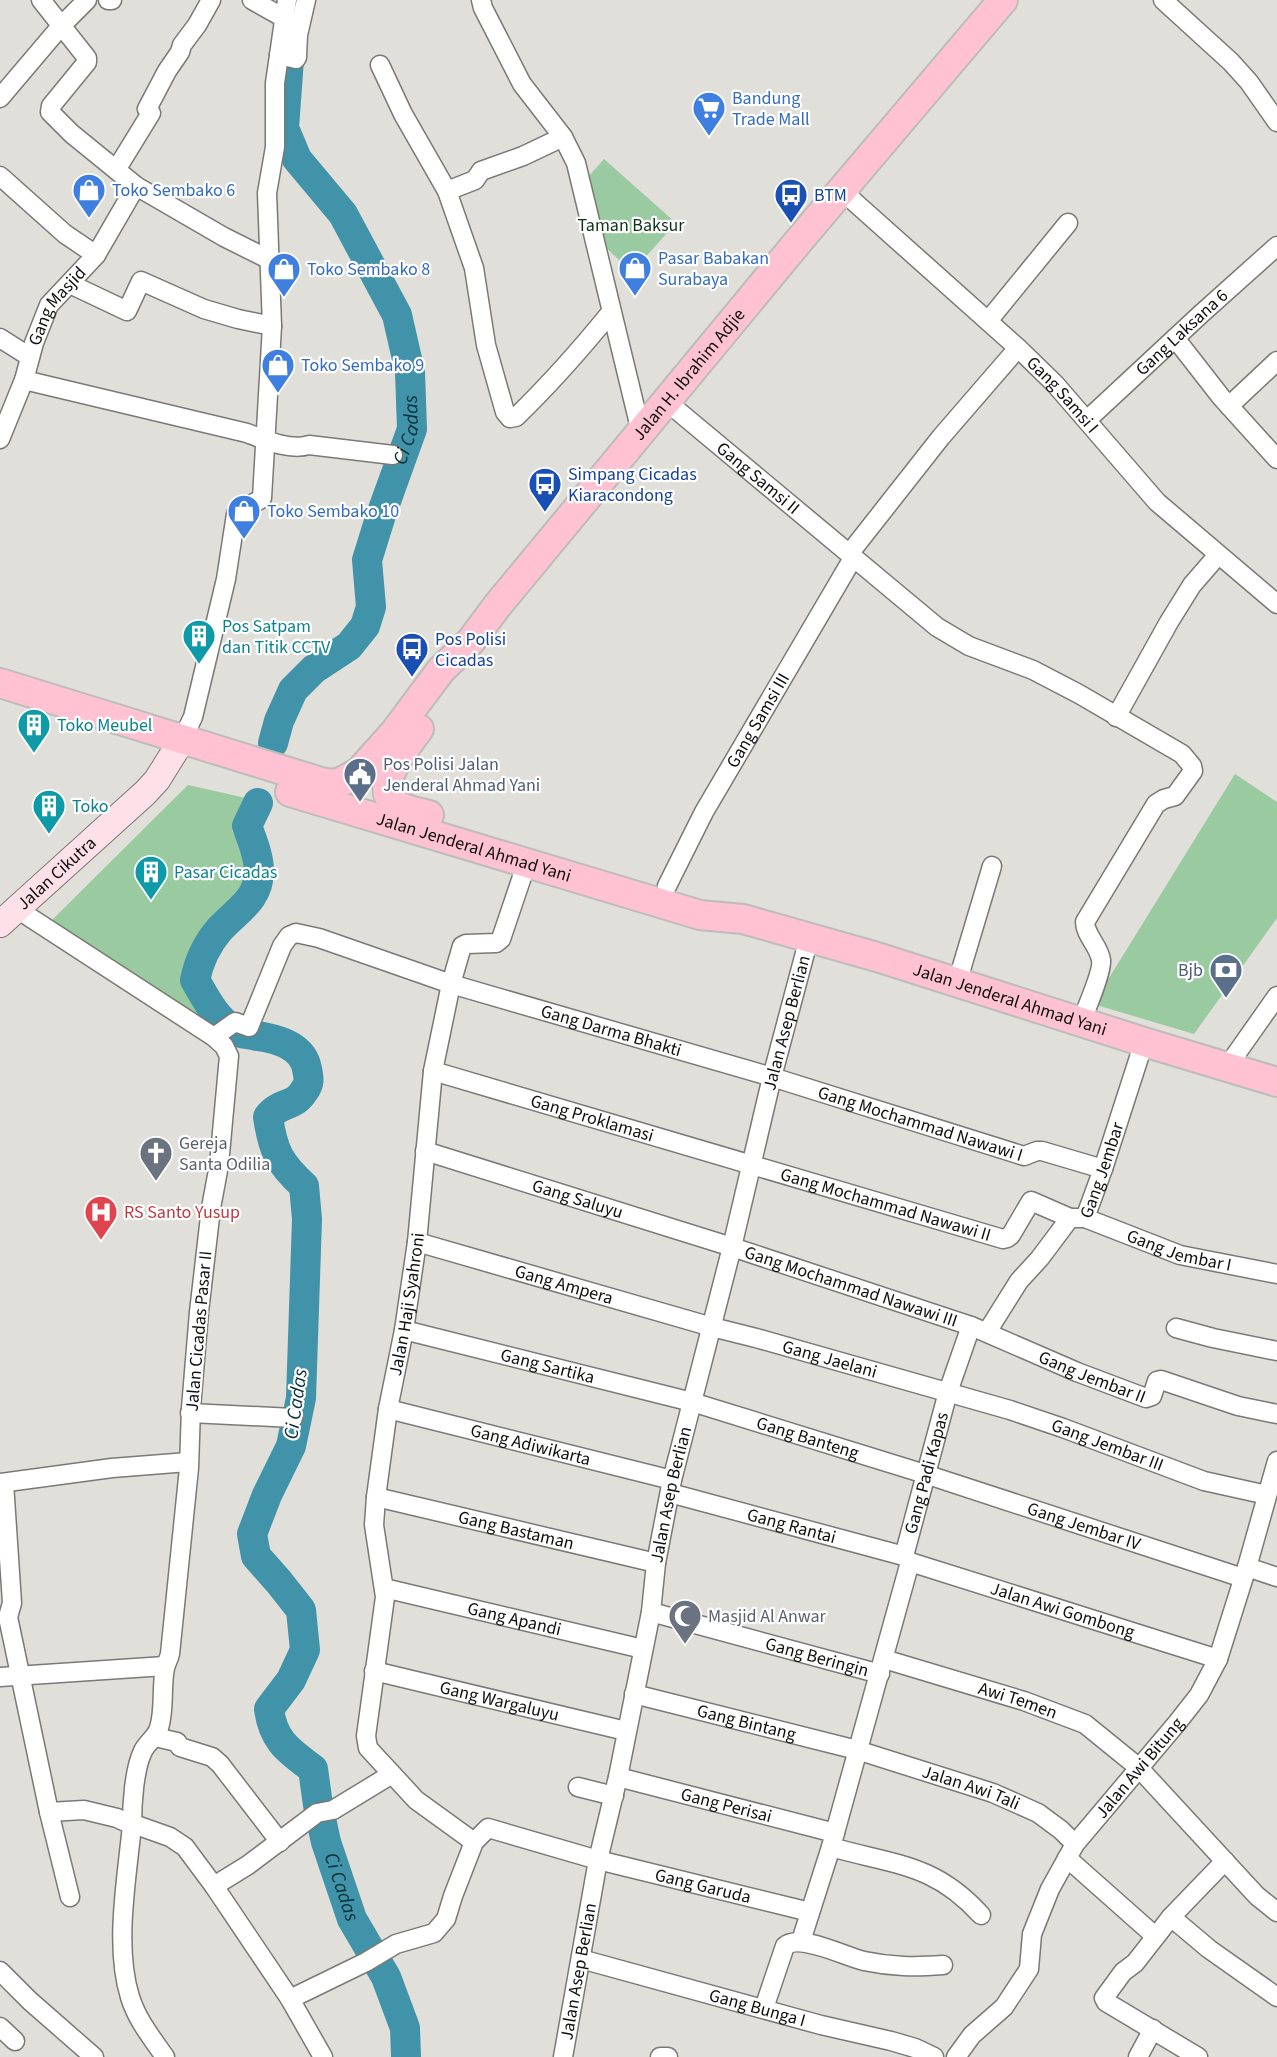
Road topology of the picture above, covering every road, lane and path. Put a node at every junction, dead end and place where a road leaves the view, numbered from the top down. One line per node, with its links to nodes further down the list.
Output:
1 (42, 0): 10 (street)
2 (87, 0): 10 (street)
3 (211, 0): 16 (street)
4 (252, 0): 9 (street)
5 (306, 0): 11 (street)
6 (481, 0): 15 (street)
7 (1003, 0): 19 (main road, Jalan H. Ibrahim Adjie)
8 (1163, 0): 14 (street)
9 (286, 9): 11 (street)
10 (61, 26): 13 (street); 16 (street)
11 (285, 57): 24 (street)
12 (380, 65): 20 (street)
13 (0, 98)
14 (1277, 122)
15 (563, 137): 20 (street); 26 (street)
16 (116, 170): 18 (street)
17 (0, 176): 23 (street)
18 (136, 186): 23 (street, Gang Masjid); 24 (street)
19 (841, 190): 27 (street, Gang Samsi I); 35 (main road, Jalan H. Ibrahim Adjie)
20 (447, 191): 26 (street)
21 (1068, 223): 27 (street)
22 (1277, 246): 30 (street, Gang Laksana 6)
23 (96, 255): 25 (street, Gang Masjid)
24 (270, 260): 28 (street)
25 (70, 284): 28 (street); 32 (street, Gang Masjid)
26 (611, 312): 38 (street)
27 (988, 321): 31 (street, Gang Samsi I)
28 (272, 326): 40 (street)
29 (0, 338): 32 (street)
30 (1175, 338): 36 (street); 37 (street, Gang Laksana 6)
31 (1018, 348): 37 (street, Gang Samsi I); 44 (street, Gang Samsi III)
32 (30, 357): 34 (street, Gang Masjid)
33 (1277, 361): 36 (street)
34 (24, 380): 39 (street, Gang Masjid); 40 (street)
35 (666, 401): 38 (main road, Jalan H. Ibrahim Adjie); 44 (street, Gang Samsi II)
36 (1229, 406): 42 (street)
37 (1087, 420): 43 (street, Gang Samsi I)
38 (641, 432): 46 (main road, Jalan H. Ibrahim Adjie)
39 (0, 439)
40 (266, 440): 41 (street); 50 (street)
41 (393, 455)
42 (1277, 459)
43 (1218, 555): 45 (street, Gang Samsi I); 49 (street)
44 (850, 561): 49 (street, Gang Samsi II); 55 (street, Gang Samsi III)
45 (1274, 595)
46 (471, 641): 51 (main road, Jalan H. Ibrahim Adjie); 52 (main road, Jalan H. Ibrahim Adjie)
47 (0, 683): 50 (main road, Jalan Jenderal Ahmad Yani)
48 (0, 701): 50 (main road, Jalan Jenderal Ahmad Yani)
49 (1116, 717): 62 (street, Gang Samsi II)
50 (177, 748): 51 (main road, Jalan Jenderal Ahmad Yani); 53 (main road, Jalan Jenderal Ahmad Yani); 56 (main road, Jalan Cikutra)
51 (343, 781)
52 (406, 808): 55 (main road, Jalan Jenderal Ahmad Yani)
53 (527, 862): 57 (main road, Jalan Jenderal Ahmad Yani); 60 (street, Jalan Haji Syahroni)
54 (992, 866): 59 (street)
55 (667, 886): 57 (main road, Jalan Jenderal Ahmad Yani)
56 (9, 917): 63 (street, Jalan Cicadas Pasar II)
57 (743, 919): 58 (main road, Jalan Jenderal Ahmad Yani)
58 (809, 938): 59 (main road, Jalan Jenderal Ahmad Yani); 67 (street, Jalan Asep Berlian)
59 (957, 983): 62 (main road, Jalan Jenderal Ahmad Yani)
60 (451, 984): 63 (street, Gang Darma Bhakti); 66 (street, Jalan Haji Syahroni); 67 (street, Gang Darma Bhakti)
61 (1277, 996): 65 (street)
62 (1082, 1022): 64 (main road, Jalan Jenderal Ahmad Yani)
63 (225, 1030): 84 (street, Jalan Cicadas Pasar II)
64 (1144, 1042): 65 (main road, Jalan Jenderal Ahmad Yani); 71 (street, Gang Jembar)
65 (1227, 1067): 68 (main road, Jalan Jenderal Ahmad Yani)
66 (433, 1071): 69 (street, Jalan Haji Syahroni); 70 (street, Gang Proklamasi)
67 (772, 1077): 70 (street, Jalan Asep Berlian); 71 (street, Gang Mochammad Nawawi I)
68 (1277, 1082)
69 (425, 1152): 73 (street, Jalan Haji Syahroni); 74 (street, Gang Saluyu)
70 (753, 1164): 72 (street, Gang Mochammad Nawawi II); 74 (street, Jalan Asep Berlian)
71 (1103, 1169): 72 (street, Gang Jembar)
72 (1077, 1218): 75 (street, Gang Jembar I); 78 (street, Gang Jembar)
73 (417, 1242): 76 (street, Gang Ampera); 79 (street, Jalan Haji Syahroni)
74 (732, 1247): 76 (street, Jalan Asep Berlian); 78 (street, Gang Mochammad Nawawi III)
75 (1277, 1275)
76 (712, 1327): 81 (street, Gang Jaelani); 82 (street, Jalan Asep Berlian)
77 (1176, 1328): 80 (street)
78 (979, 1329): 81 (street, Gang Jembar); 85 (street, Gang Jembar II)
79 (404, 1330): 82 (street, Gang Sartika); 83 (street, Jalan Haji Syahroni)
80 (1277, 1351)
81 (948, 1392): 89 (street, Gang Padi Kapas); 92 (street, Gang Jembar III)
82 (692, 1402): 89 (street, Gang Banteng); 91 (street, Jalan Asep Berlian)
83 (388, 1408): 91 (street, Gang Adiwikarta); 93 (street, Jalan Haji Syahroni)
84 (190, 1413): 86 (street); 88 (street, Jalan Cicadas Pasar II)
85 (1277, 1414)
86 (292, 1418)
87 (1277, 1461): 92 (street, Jalan Awi Bitung)
88 (188, 1462): 90 (street); 102 (street, Jalan Cicadas Pasar II)
89 (925, 1474): 94 (street, Gang Padi Kapas); 96 (street, Gang Jembar IV)
90 (2, 1483): 105 (street)
91 (671, 1487): 94 (street, Gang Rantai); 95 (street, Jalan Asep Berlian)
92 (1267, 1495): 96 (street, Jalan Awi Bitung)
93 (376, 1497): 95 (street, Gang Bastaman); 98 (street, Jalan Haji Syahroni)
94 (907, 1559): 101 (street, Jalan Awi Gombong); 103 (street, Gang Padi Kapas)
95 (656, 1563): 99 (street, Jalan Asep Berlian)
96 (1245, 1573): 97 (street, Gang Jembar IV); 101 (street, Jalan Awi Bitung)
97 (1277, 1577)
98 (384, 1588): 100 (street, Gang Apandi); 104 (street, Jalan Haji Syahroni)
99 (651, 1612): 100 (street, Jalan Asep Berlian); 103 (street, Gang Beringin)
100 (643, 1649): 107 (street, Jalan Asep Berlian)
101 (1218, 1659): 111 (street, Jalan Awi Bitung)
102 (165, 1666): 105 (street); 109 (street, Jalan Cicadas Pasar II)
103 (882, 1666): 110 (street, Gang Padi Kapas); 111 (street, Awi Temen)
104 (374, 1671): 108 (street, Gang Wargaluyu); 112 (street, Jalan Haji Syahroni)
105 (19, 1675): 106 (street); 116 (street)
106 (0, 1677)
107 (634, 1694): 108 (street, Jalan Asep Berlian); 110 (street, Gang Bintang)
108 (626, 1731): 113 (street, Jalan Asep Berlian)
109 (155, 1737): 117 (street, Jalan Cicadas Pasar II); 119 (street)
110 (856, 1750): 118 (street, Gang Padi Kapas); 121 (street, Jalan Awi Tali)
111 (1138, 1767): 121 (street, Jalan Awi Bitung); 123 (street, Awi Temen)
112 (392, 1774): 119 (street); 120 (street, Jalan Haji Syahroni)
113 (618, 1777): 115 (street, Jalan Asep Berlian); 118 (street, Gang Perisai)
114 (578, 1787): 115 (street)
115 (614, 1796): 122 (street, Jalan Asep Berlian)
116 (50, 1812): 117 (street); 125 (street)
117 (132, 1825): 124 (street); 143 (street, Jalan Cicadas Pasar II)
118 (833, 1840): 126 (street, Gang Padi Kapas); 128 (street, Gang Perisai)
119 (280, 1842): 124 (street)
120 (474, 1842): 122 (street, Gang Garuda); 136 (street)
121 (1071, 1851): 130 (street, Jalan Awi Tali); 141 (street, Jalan Awi Bitung)
122 (598, 1860): 126 (street, Gang Garuda); 132 (street, Jalan Asep Berlian)
123 (1225, 1861): 127 (street, Awi Temen); 129 (street)
124 (214, 1886): 136 (street)
125 (70, 1897)
126 (810, 1912): 131 (street, Gang Padi Kapas)
127 (1277, 1912)
128 (981, 1915)
129 (1171, 1917): 130 (street); 135 (street)
130 (1155, 1936): 139 (street)
131 (801, 1941): 133 (street); 137 (street)
132 (581, 1959): 137 (street, Gang Bunga I); 145 (street, Jalan Asep Berlian)
133 (943, 1965)
134 (0, 1971): 142 (street)
135 (1277, 1997)
136 (290, 2000): 144 (street)
137 (764, 2008): 148 (street, Gang Bunga I)
138 (0, 2027): 140 (street)
139 (1153, 2030): 149 (street); 150 (street)
140 (15, 2041)
141 (958, 2055)
142 (94, 2057)
143 (165, 2057)
144 (323, 2057)
145 (563, 2057)
146 (660, 2057): 147 (street)
147 (668, 2057)
148 (934, 2057)
149 (1138, 2057)
150 (1198, 2057)

